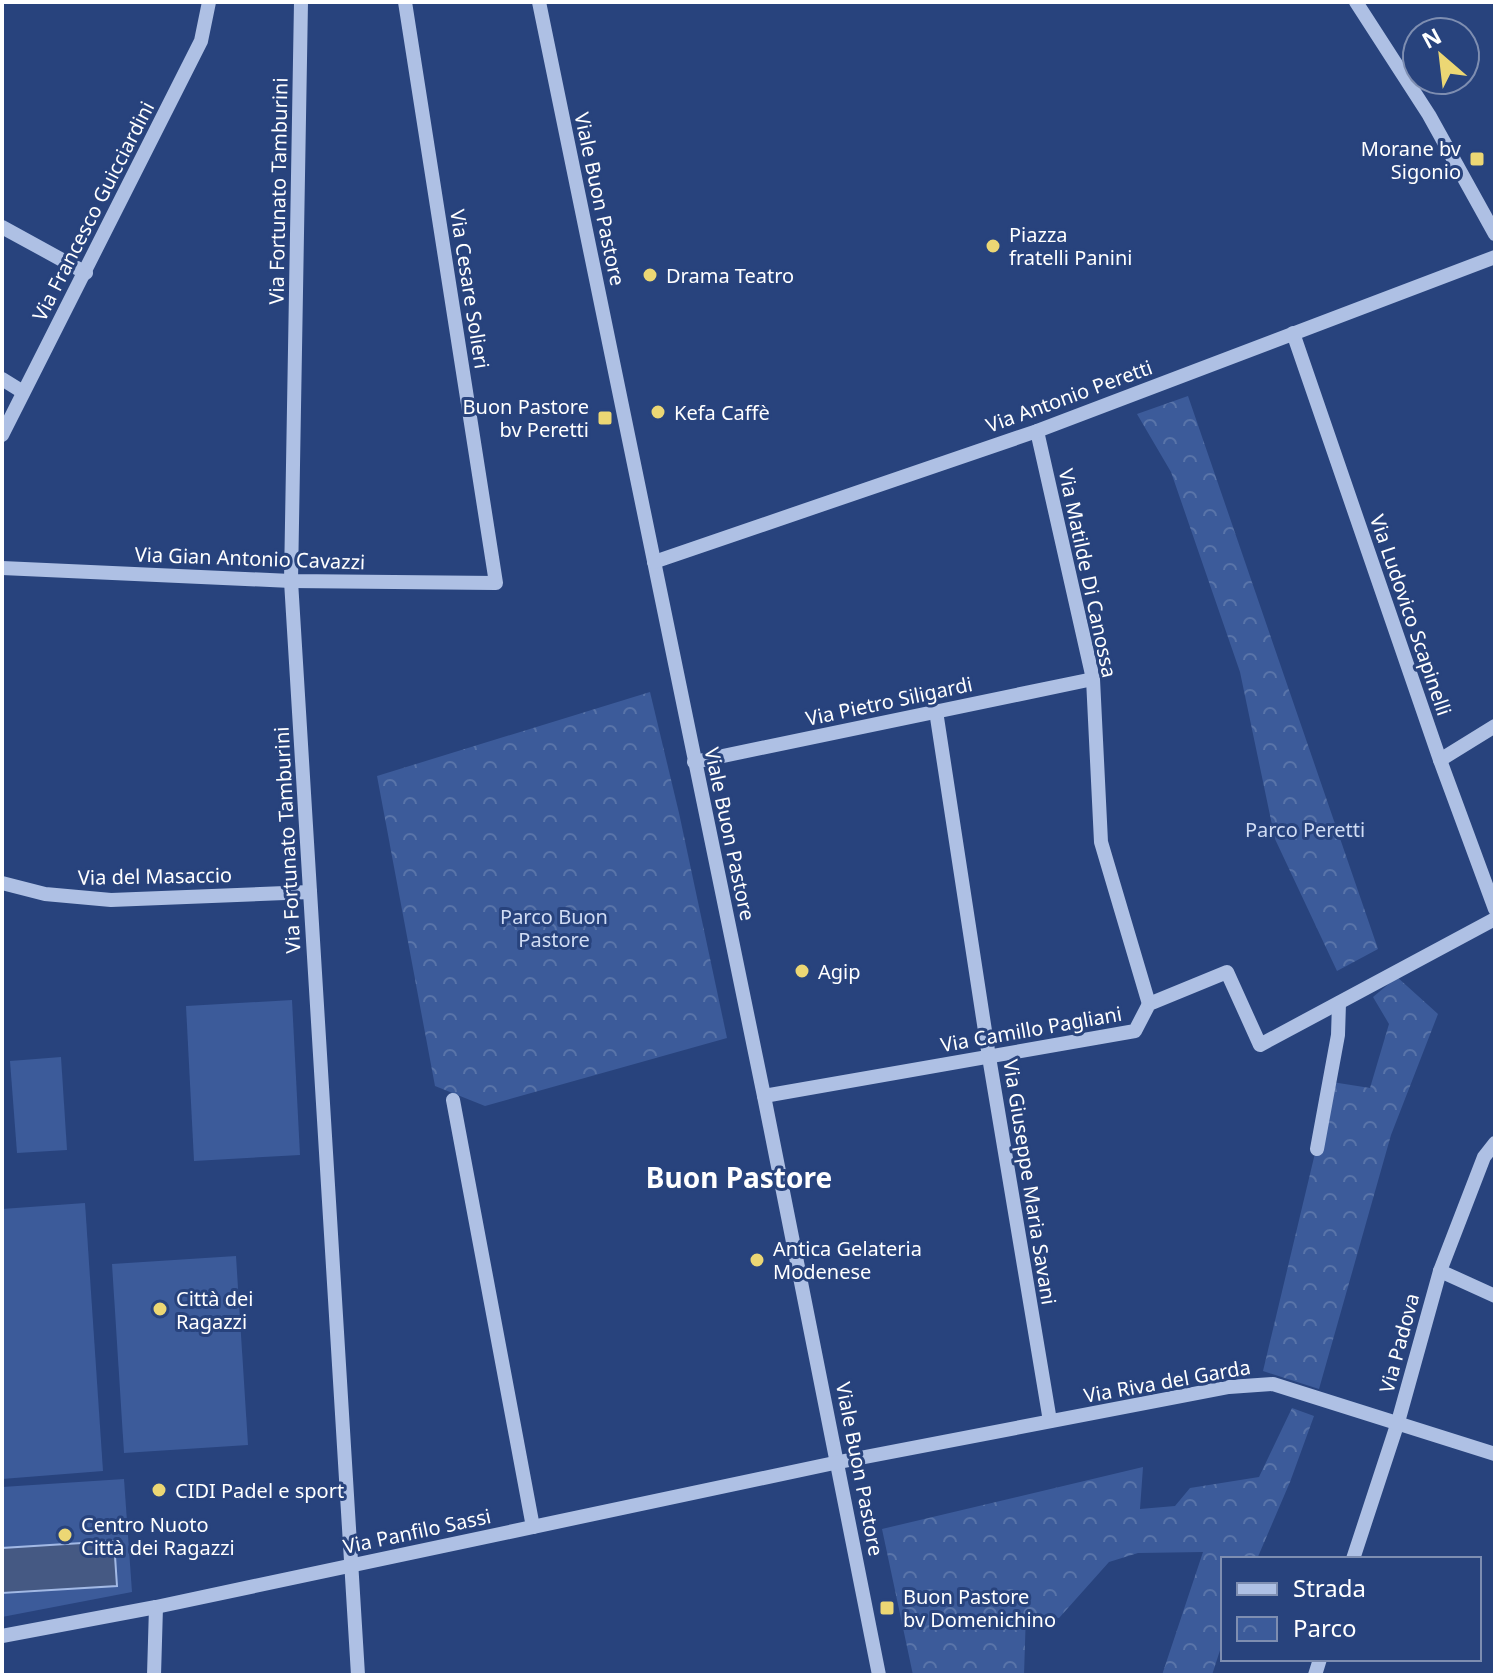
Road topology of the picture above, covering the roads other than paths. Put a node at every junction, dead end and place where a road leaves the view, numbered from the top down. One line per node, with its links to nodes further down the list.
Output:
1 (209, 2): 9 (street, Via Francesco Guicciardini)
2 (301, 2): 17 (street, Via Fortunato Tamburini)
3 (405, 2): 18 (street, Via Cesare Solieri)
4 (539, 2): 15 (street, Viale Buon Pastore)
5 (1356, 2): 7 (street)
6 (2, 227): 9 (street)
7 (1495, 234)
8 (1495, 257): 10 (street, Via Antonio Peretti)
9 (86, 273): 12 (street, Via Francesco Guicciardini)
10 (1293, 333): 13 (street, Via Antonio Peretti); 22 (street, Via Ludovico Scapinelli)
11 (2, 379): 12 (street)
12 (23, 392): 14 (street, Via Francesco Guicciardini)
13 (1037, 431): 15 (street, Via Antonio Peretti); 19 (street, Via Matilde Di Canossa)
14 (2, 435)
15 (654, 562): 23 (street, Viale Buon Pastore)
16 (2, 568): 17 (street, Via Gian Antonio Cavazzi)
17 (291, 581): 18 (street, Via Gian Antonio Cavazzi); 25 (street, Via Fortunato Tamburini)
18 (496, 583)
19 (1093, 679): 20 (street, Via Pietro Siligardi); 29 (street, Via Matilde Di Canossa)
20 (936, 711): 23 (street, Via Pietro Siligardi); 30 (street, Via Giuseppe Maria Savani)
21 (1495, 726): 22 (street)
22 (1440, 760): 26 (street, Via Ludovico Scapinelli)
23 (694, 762): 31 (street, Viale Buon Pastore)
24 (2, 883): 25 (street, Via del Masaccio)
25 (310, 892): 43 (street, Via Fortunato Tamburini)
26 (1495, 909)
27 (1495, 919): 28 (street, Via Camillo Pagliani)
28 (1339, 1003): 29 (street, Via Camillo Pagliani); 34 (street)
29 (1149, 1004): 30 (street, Via Camillo Pagliani)
30 (989, 1057): 31 (street, Via Camillo Pagliani); 37 (street, Via Giuseppe Maria Savani)
31 (764, 1096): 40 (street, Viale Buon Pastore)
32 (453, 1100): 41 (street)
33 (1495, 1143): 35 (street, Via Padova)
34 (1317, 1149)
35 (1440, 1271): 36 (street); 38 (street, Via Padova)
36 (1495, 1296)
37 (1050, 1421): 38 (street, Via Riva del Garda); 40 (street, Via Riva del Garda)
38 (1398, 1422): 39 (street, Via Riva del Garda); 42 (street, Via Padova)
39 (1495, 1454)
40 (839, 1462): 41 (street, Via Panfilo Sassi); 48 (street, Viale Buon Pastore)
41 (533, 1527): 43 (street, Via Panfilo Sassi)
42 (1354, 1557)
43 (352, 1565): 44 (street, Via Panfilo Sassi); 47 (street, Via Fortunato Tamburini)
44 (156, 1607): 45 (street, Via Panfilo Sassi); 46 (street)
45 (2, 1636)
46 (154, 1675)
47 (358, 1675)
48 (879, 1675)

